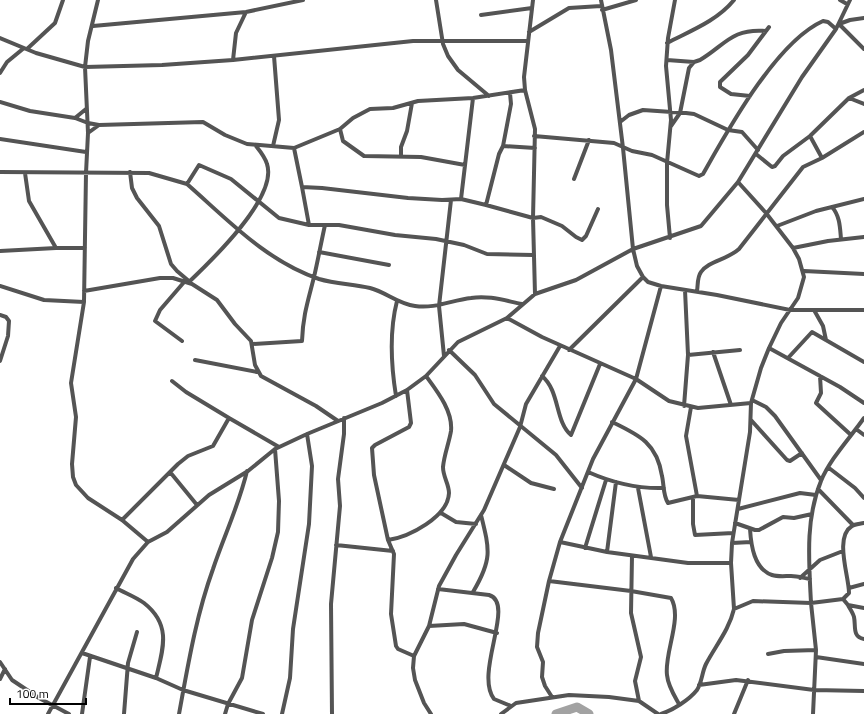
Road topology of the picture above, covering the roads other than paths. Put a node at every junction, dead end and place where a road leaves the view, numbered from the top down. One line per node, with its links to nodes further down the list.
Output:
1 (62, 0): 27 (street)
2 (98, 0): 18 (street)
3 (303, 0): 15 (street)
4 (436, 0): 24 (street)
5 (533, 0): 13 (street)
6 (601, 0): 14 (street)
7 (636, 0): 14 (street)
8 (675, 0): 26 (street)
9 (734, 0): 26 (street)
10 (840, 0): 12 (street)
11 (850, 0): 12 (street)
12 (847, 4): 19 (street)
13 (532, 8): 16 (street); 22 (street)
14 (602, 8): 22 (street); 49 (street)
15 (246, 12): 18 (street); 30 (street)
16 (480, 15)
17 (864, 18): 19 (street)
18 (93, 26): 33 (street)
19 (838, 26): 28 (street); 39 (street); 68 (street)
20 (769, 27): 21 (street)
21 (766, 31): 32 (street); 39 (street)
22 (529, 32): 25 (street)
23 (0, 38): 27 (street)
24 (444, 40): 25 (street); 29 (street); 38 (street)
25 (528, 41): 35 (street)
26 (667, 43): 31 (street)
27 (26, 49): 33 (street); 34 (street)
28 (864, 49)
29 (274, 56): 30 (street); 62 (street)
30 (233, 60): 33 (street)
31 (666, 60): 32 (street); 46 (street)
32 (694, 62): 47 (street)
33 (85, 67): 45 (street)
34 (0, 73)
35 (525, 90): 37 (street); 57 (street)
36 (864, 90): 41 (street)
37 (510, 93): 38 (street); 63 (street)
38 (489, 96): 40 (street)
39 (750, 96): 54 (street)
40 (473, 98): 43 (street); 72 (street)
41 (849, 98): 44 (street); 58 (street)
42 (0, 102): 48 (street)
43 (412, 103): 53 (street); 69 (street)
44 (864, 104)
45 (86, 109): 48 (street); 50 (street)
46 (671, 112): 47 (street); 49 (street); 52 (street)
47 (680, 113): 52 (street); 54 (street)
48 (75, 118): 50 (street)
49 (620, 122): 66 (street)
50 (88, 123): 51 (street); 56 (street)
51 (99, 125): 56 (street); 61 (street)
52 (670, 126): 71 (street)
53 (340, 129): 64 (street); 69 (street)
54 (728, 130): 68 (street); 71 (street)
55 (864, 132): 70 (street)
56 (88, 133): 67 (street)
57 (534, 136): 60 (street); 65 (street)
58 (810, 136): 68 (street); 70 (street)
59 (0, 138): 67 (street)
60 (590, 140): 66 (street); 77 (street)
61 (256, 146): 62 (street); 84 (street)
62 (273, 146): 64 (street)
63 (504, 146): 65 (street); 85 (street)
64 (294, 148): 80 (street)
65 (535, 148): 91 (street)
66 (624, 148): 71 (street); 103 (street)
67 (86, 152): 76 (street)
68 (757, 152): 78 (street)
69 (401, 156): 72 (street)
70 (822, 158): 90 (street)
71 (667, 162): 97 (street)
72 (465, 165): 81 (street)
73 (0, 172): 75 (street)
74 (130, 172): 76 (street); 79 (street); 112 (street)
75 (25, 173): 76 (street); 100 (street)
76 (86, 173): 101 (street)
77 (574, 179)
78 (738, 182): 90 (street); 97 (street)
79 (187, 184): 84 (street); 95 (street)
80 (302, 187): 83 (street); 92 (street)
81 (461, 199): 83 (street); 85 (street)
82 (864, 199): 86 (street)
83 (451, 200): 99 (street)
84 (259, 203): 92 (street); 95 (street)
85 (486, 205): 91 (street)
86 (838, 206): 87 (street); 89 (street)
87 (832, 207): 89 (street); 94 (street)
88 (598, 209): 91 (street)
89 (836, 212): 98 (street)
90 (766, 213): 94 (street); 117 (street)
91 (533, 218): 106 (street)
92 (309, 225): 93 (street)
93 (325, 225): 99 (street); 105 (street)
94 (777, 226): 102 (street)
95 (239, 230): 110 (street); 112 (street)
96 (864, 237): 98 (street)
97 (670, 238): 103 (street)
98 (840, 239): 102 (street)
99 (446, 241): 106 (street); 122 (street)
100 (56, 248): 101 (street); 104 (street)
101 (85, 248): 116 (street)
102 (793, 248): 108 (street)
103 (633, 249): 111 (street); 118 (street)
104 (0, 251)
105 (319, 252): 107 (street); 110 (street)
106 (533, 255): 118 (street)
107 (389, 265)
108 (804, 272): 109 (street); 123 (street)
109 (864, 274)
110 (314, 277): 119 (street); 130 (street)
111 (643, 277): 114 (street); 134 (street)
112 (189, 282): 116 (street); 129 (street); 130 (street)
113 (0, 286): 120 (street)
114 (661, 286): 115 (street); 148 (street)
115 (685, 290): 117 (street); 137 (street)
116 (84, 291): 120 (street)
117 (697, 291): 123 (street)
118 (535, 294): 121 (street)
119 (397, 301): 122 (street); 151 (street)
120 (84, 302): 192 (street)
121 (522, 304): 122 (street); 127 (street)
122 (440, 306): 138 (street)
123 (790, 310): 124 (street); 132 (street)
124 (814, 310): 125 (street); 128 (street)
125 (864, 310)
126 (0, 315): 141 (street)
127 (507, 318): 131 (street); 133 (street)
128 (826, 340): 139 (street); 142 (street)
129 (182, 341)
130 (253, 344): 144 (street)
131 (560, 346): 134 (street); 146 (street)
132 (770, 348): 139 (street); 152 (street)
133 (449, 350): 138 (street); 163 (street)
134 (569, 350): 143 (street)
135 (740, 350): 136 (street)
136 (713, 352): 137 (street); 154 (street)
137 (688, 355): 155 (street)
138 (444, 357): 145 (street)
139 (788, 358): 147 (street)
140 (195, 360): 144 (street)
141 (0, 361)
142 (864, 362)
143 (600, 364): 146 (street); 148 (street)
144 (258, 372): 161 (street)
145 (426, 376): 150 (street); 189 (street)
146 (542, 376): 163 (street)
147 (820, 376): 153 (street); 166 (street)
148 (636, 379): 155 (street); 162 (street)
149 (172, 381): 157 (street)
150 (407, 390): 151 (street); 199 (street)
151 (396, 396): 158 (street)
152 (752, 402): 154 (street); 160 (street); 169 (street)
153 (864, 403)
154 (731, 405): 156 (street)
155 (684, 406): 156 (street)
156 (691, 407): 184 (street)
157 (229, 418): 168 (street); 173 (street)
158 (344, 418): 161 (street); 204 (street)
159 (864, 418): 164 (street)
160 (751, 420): 169 (street); 186 (street)
161 (338, 421): 165 (street)
162 (612, 422): 174 (street); 180 (street)
163 (520, 427): 170 (street); 178 (street)
164 (856, 429): 166 (street); 167 (street)
165 (307, 434): 168 (street); 262 (street)
166 (851, 435): 171 (street)
167 (864, 435)
168 (277, 448): 172 (street); 250 (street)
169 (802, 453): 176 (street)
170 (504, 464): 181 (street); 191 (street)
171 (829, 468): 176 (street); 185 (street)
172 (248, 471): 187 (street); 245 (street)
173 (170, 472): 187 (street); 192 (street)
174 (588, 472): 175 (street); 178 (street)
175 (606, 480): 177 (street); 205 (street)
176 (821, 480): 182 (street)
177 (616, 482): 179 (street); 208 (street)
178 (582, 488): 201 (street)
179 (638, 488): 180 (street); 210 (street)
180 (664, 488): 184 (street)
181 (554, 489)
182 (818, 489): 183 (street); 196 (street)
183 (816, 495): 188 (street); 190 (street)
184 (695, 497): 186 (street); 198 (street)
185 (864, 498)
186 (739, 500): 188 (street)
187 (197, 505): 200 (street)
188 (738, 509): 193 (street)
189 (441, 513): 194 (street); 199 (street)
190 (812, 514): 197 (street); 212 (street)
191 (481, 516): 194 (street); 221 (street)
192 (122, 520): 200 (street)
193 (735, 523): 197 (street); 198 (street)
194 (476, 524): 219 (street)
195 (864, 524): 196 (street)
196 (853, 525): 207 (street)
197 (750, 529): 202 (street)
198 (733, 533): 203 (street)
199 (388, 540): 206 (street)
200 (148, 542): 217 (street)
201 (560, 542): 205 (street); 215 (street)
202 (751, 542): 203 (street); 213 (street)
203 (732, 543): 211 (street)
204 (336, 545): 206 (street); 263 (street)
205 (585, 548): 208 (street)
206 (393, 550): 234 (street)
207 (843, 551): 212 (street); 218 (street)
208 (607, 552): 209 (street)
209 (632, 556): 210 (street); 220 (street)
210 (651, 557): 211 (street)
211 (731, 563): 226 (street)
212 (810, 569): 213 (street); 214 (street)
213 (800, 578): 214 (street)
214 (810, 579): 223 (street)
215 (549, 581): 220 (street); 248 (street)
216 (864, 584): 218 (street)
217 (116, 588): 232 (street); 241 (street)
218 (849, 588): 222 (street)
219 (438, 589): 221 (street); 227 (street)
220 (631, 591): 249 (street); 251 (street)
221 (473, 592): 229 (street)
222 (843, 599): 223 (street); 224 (street)
223 (811, 603): 226 (street); 231 (street)
224 (848, 605): 225 (street); 230 (street)
225 (864, 608)
226 (734, 609): 244 (street)
227 (429, 626): 229 (street); 234 (street)
228 (137, 632): 240 (street)
229 (496, 633): 253 (street)
230 (864, 639)
231 (816, 650): 233 (street); 235 (street)
232 (82, 653): 236 (street); 252 (street)
233 (768, 654)
234 (414, 656): 254 (street)
235 (816, 656): 238 (street); 246 (street)
236 (90, 657): 240 (street); 257 (street)
237 (0, 662): 239 (street)
238 (864, 664)
239 (5, 669): 242 (street); 252 (street)
240 (128, 670): 241 (street); 258 (street)
241 (156, 678): 245 (street)
242 (0, 679)
243 (748, 680): 244 (street); 246 (street); 268 (street)
244 (699, 685): 251 (street)
245 (183, 690): 250 (street); 259 (street)
246 (814, 690): 247 (street); 269 (street)
247 (864, 691)
248 (552, 697): 249 (street); 253 (street)
249 (639, 701): 266 (street)
250 (228, 704): 260 (street); 261 (street)
251 (679, 704): 267 (street)
252 (53, 706): 255 (street); 256 (street)
253 (511, 706): 265 (street)
254 (430, 712): 264 (street)
255 (48, 714)
256 (69, 714)
257 (82, 714)
258 (124, 714)
259 (179, 714)
260 (225, 714)
261 (262, 714)
262 (282, 714)
263 (332, 714)
264 (422, 714)
265 (501, 714)
266 (658, 714)
267 (661, 714)
268 (734, 714)
269 (813, 714)

